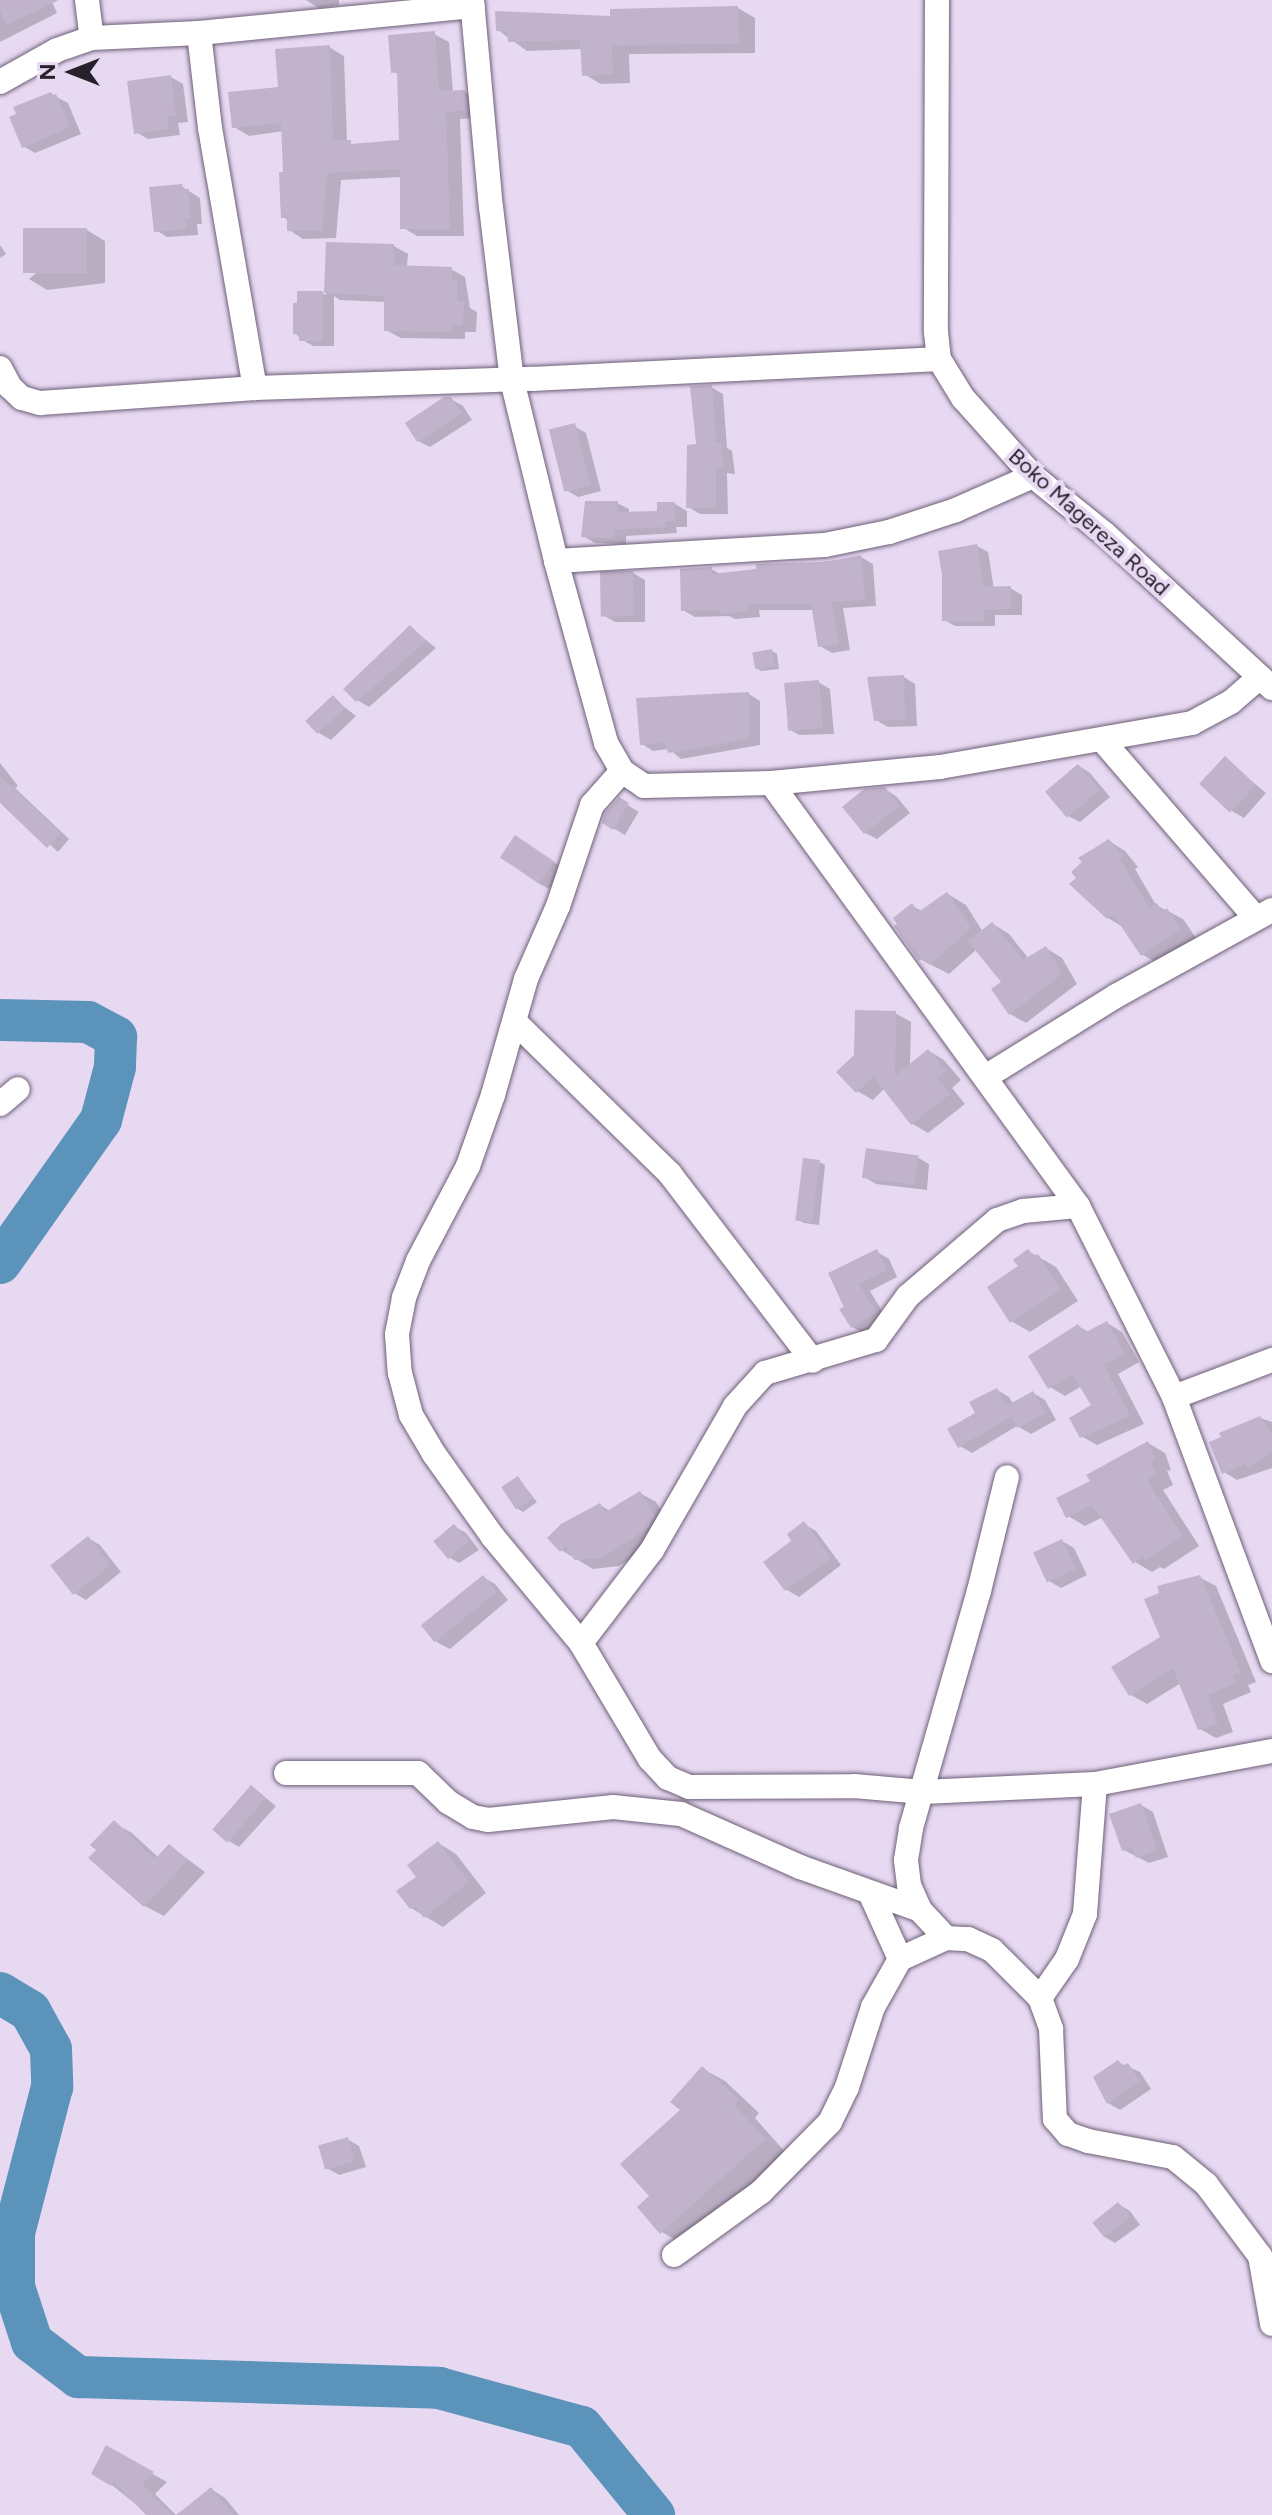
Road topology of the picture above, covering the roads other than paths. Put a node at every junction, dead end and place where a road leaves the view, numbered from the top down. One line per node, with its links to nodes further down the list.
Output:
1 (87, 0): 5 (street)
2 (937, 0): 7 (street, Boko Magereza Road)
3 (472, 3): 4 (street); 9 (street)
4 (199, 33): 5 (street); 10 (street)
5 (92, 38): 6 (street)
6 (0, 82)
7 (939, 359): 9 (street); 11 (street, Boko Magereza Road)
8 (0, 368): 10 (street)
9 (512, 380): 10 (street); 12 (street)
10 (255, 388)
11 (1033, 476): 12 (street); 13 (street, Boko Magereza Road)
12 (556, 561): 15 (street)
13 (1266, 682): 14 (street)
14 (1103, 741): 16 (street); 17 (street)
15 (622, 771): 16 (street); 18 (street)
16 (771, 783): 19 (street)
17 (1264, 914): 19 (street)
18 (515, 1022): 22 (street); 25 (street)
19 (987, 1076): 20 (street)
20 (1078, 1206): 22 (street); 23 (street)
21 (1272, 1360): 23 (street)
22 (813, 1361): 25 (street)
23 (1174, 1397): 26 (street)
24 (1007, 1477): 30 (street)
25 (581, 1643): 30 (street)
26 (1272, 1661)
27 (1272, 1751): 29 (street)
28 (286, 1773): 31 (street)
29 (1095, 1784): 30 (street); 35 (street)
30 (923, 1792): 32 (street)
31 (871, 1895): 32 (street); 34 (street)
32 (920, 1910): 33 (street)
33 (946, 1938): 34 (street); 35 (street)
34 (900, 1959): 36 (street)
35 (1040, 1998): 37 (street)
36 (674, 2255)
37 (1272, 2324)

